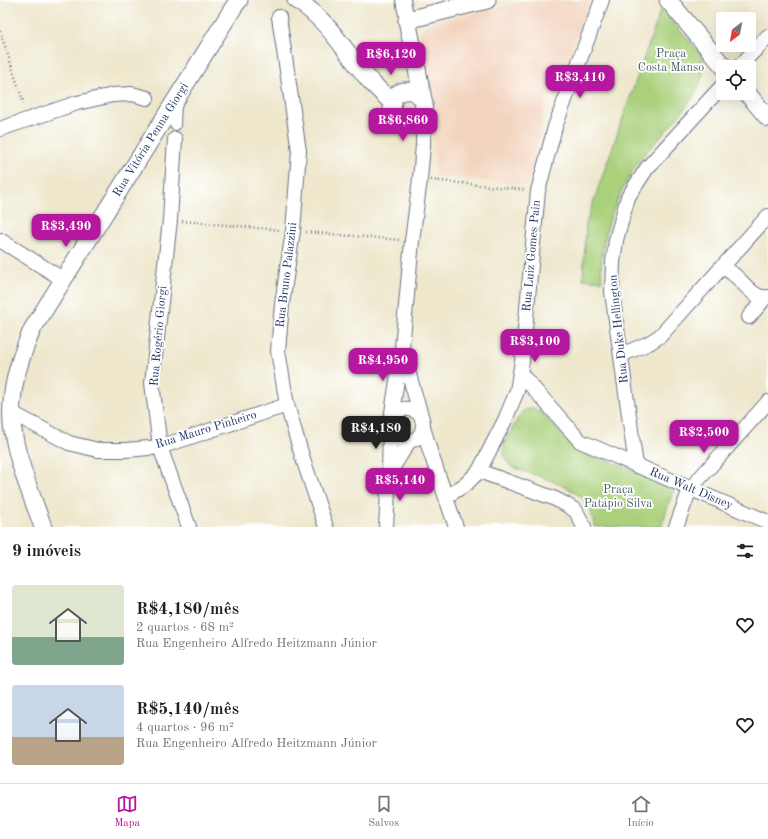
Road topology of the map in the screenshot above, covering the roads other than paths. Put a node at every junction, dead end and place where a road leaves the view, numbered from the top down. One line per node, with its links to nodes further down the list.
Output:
1 (239, 0): 16 (street, Rua Vitória Penna Giorgi)
2 (296, 0): 14 (street)
3 (403, 0): 8 (street)
4 (486, 0): 8 (street)
5 (602, 0): 33 (street, Rua Luiz Gomes Pain)
6 (668, 0): 10 (street)
7 (279, 17): 35 (street, Rua Bruno Palazzini)
8 (407, 20): 12 (street)
9 (768, 36): 11 (street)
10 (718, 60)
11 (746, 60)
12 (417, 66): 14 (street); 18 (street)
13 (716, 93): 32 (street, Rua Duke Hellington)
14 (399, 97): 18 (street); 20 (street)
15 (148, 98): 22 (street)
16 (176, 99): 21 (street); 28 (street, Rua Vitória Penna Giorgi)
17 (753, 100): 19 (street)
18 (424, 104): 20 (street); 24 (street)
19 (768, 118)
20 (402, 121): 24 (street)
21 (175, 125)
22 (0, 129)
23 (175, 139): 39 (street, Rua Rogério Giorgi)
24 (423, 145): 31 (street)
25 (768, 216): 27 (street)
26 (0, 240): 28 (street)
27 (721, 267): 29 (street); 32 (street)
28 (64, 280): 36 (street, Rua Vitória Penna Giorgi)
29 (767, 297): 30 (street)
30 (749, 317)
31 (402, 348): 37 (street); 38 (street)
32 (621, 355): 40 (street, Rua Duke Hellington)
33 (520, 373): 40 (street, Rua Walt Disney); 41 (street, Rua Luiz Gomes Pain)
34 (768, 402): 43 (street)
35 (287, 405): 39 (street, Rua Mauro Pinheiro); 48 (street, Rua Bruno Palazzini)
36 (12, 413): 39 (street, Rua Mauro Pinheiro); 46 (street, Rua Vitória Penna Giorgi)
37 (391, 423): 38 (street); 38 (street); 42 (street)
38 (418, 431): 42 (street); 44 (street)
39 (160, 447): 47 (street, Rua Rogério Giorgi)
40 (636, 466): 43 (street, Rua Walt Disney)
41 (479, 471): 44 (street, Rua Luiz Gomes Pain); 51 (street)
42 (389, 474): 49 (street)
43 (690, 489): 45 (street, Rua Walt Disney); 52 (street)
44 (446, 497): 50 (street)
45 (768, 522)
46 (43, 527)
47 (189, 527)
48 (326, 527)
49 (386, 527)
50 (456, 527)
51 (584, 527)
52 (676, 527)

